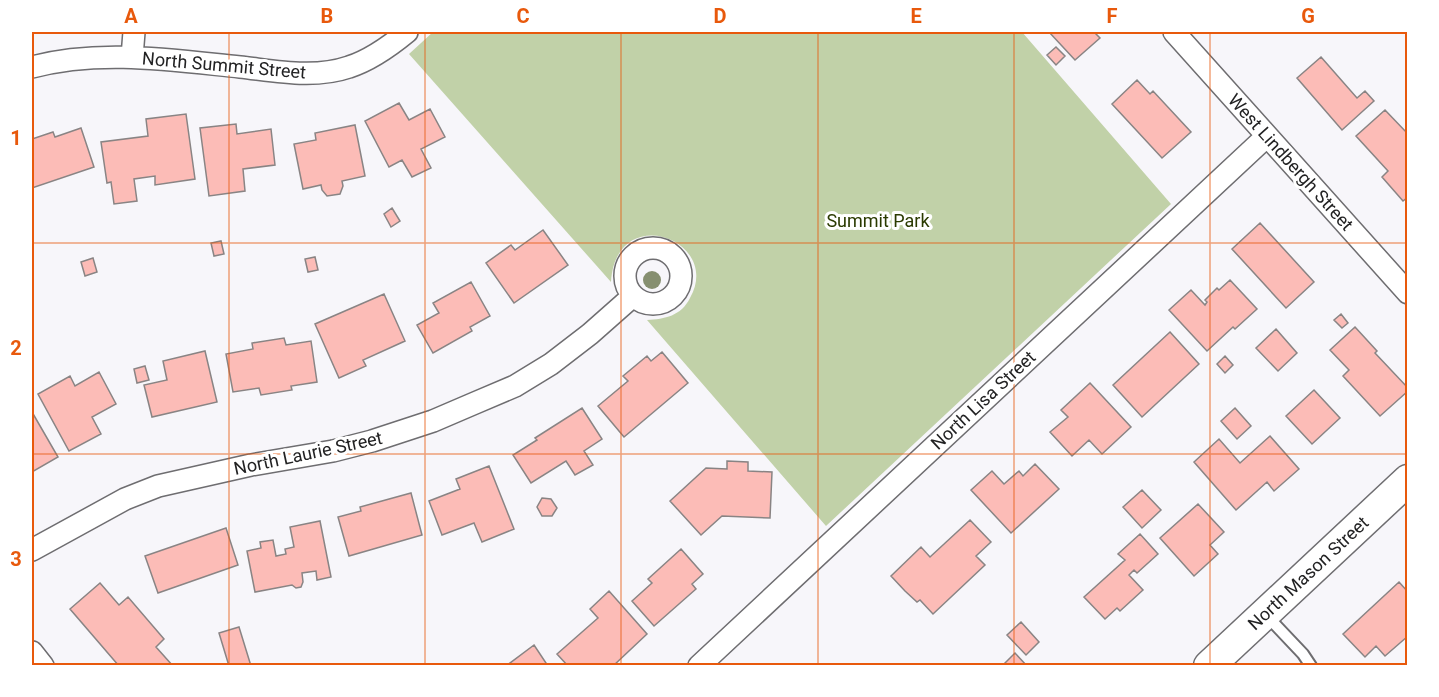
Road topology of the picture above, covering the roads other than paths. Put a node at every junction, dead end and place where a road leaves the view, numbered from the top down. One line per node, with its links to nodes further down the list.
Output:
1 (134, 32): 4 (street)
2 (407, 32): 4 (street, North Summit Street)
3 (1174, 32): 6 (street, West Lindbergh Street)
4 (132, 57): 5 (street, North Summit Street)
5 (32, 67)
6 (1267, 136): 7 (street, West Lindbergh Street); 14 (street, North Lisa Street)
7 (1407, 293)
8 (633, 296): 10 (street, North Laurie Street)
9 (1407, 480): 11 (main road, North Mason Street)
10 (32, 550)
11 (1264, 614): 15 (main road, North Mason Street); 16 (lane)
12 (32, 652): 13 (street)
13 (43, 666)
14 (699, 666)
15 (1209, 666)
16 (1311, 666)

